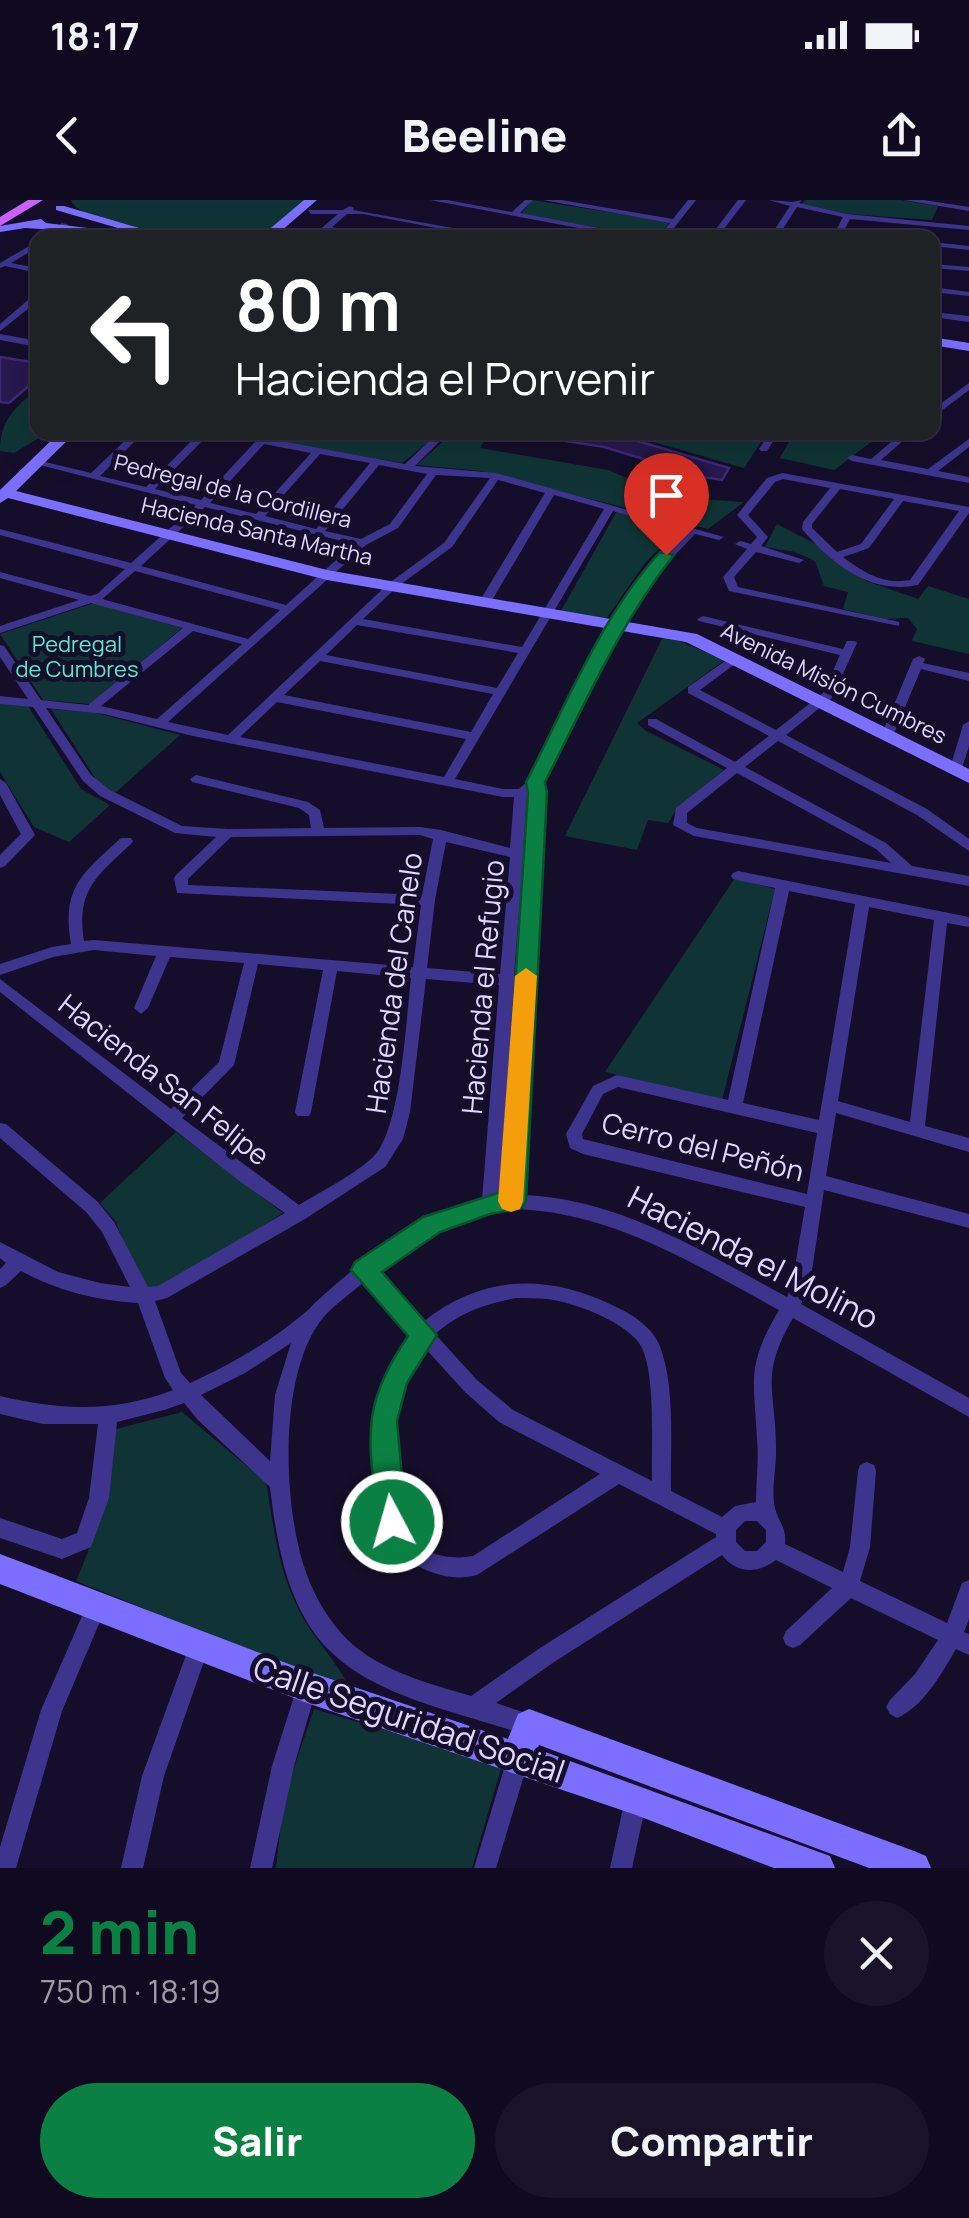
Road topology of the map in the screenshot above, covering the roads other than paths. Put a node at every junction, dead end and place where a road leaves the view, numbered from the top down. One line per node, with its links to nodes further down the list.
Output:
1 (24, 200): 19 (main road)
2 (37, 200): 26 (main road)
3 (328, 200): 16 (street); 18 (street)
4 (434, 200): 12 (street)
5 (528, 200): 20 (street)
6 (547, 200): 14 (street)
7 (641, 200): 21 (street)
8 (692, 200): 23 (street)
9 (742, 200): 38 (street)
10 (773, 200): 15 (street)
11 (908, 200): 17 (street)
12 (469, 202): 20 (street)
13 (60, 203): 25 (street); 31 (street)
14 (583, 203): 21 (street)
15 (796, 203): 22 (street); 39 (street)
16 (311, 206): 18 (street); 32 (street); 33 (street)
17 (969, 209)
18 (348, 210): 27 (street); 35 (street)
19 (0, 214)
20 (514, 214): 36 (street)
21 (630, 214): 23 (street)
22 (847, 216): 28 (street); 40 (street)
23 (674, 221): 37 (street)
24 (65, 225): 25 (street); 29 (street); 30 (street)
25 (22, 227): 26 (street)
26 (0, 228)
27 (325, 228): 34 (street)
28 (969, 228)
29 (58, 230)
30 (90, 230)
31 (143, 230)
32 (276, 230)
33 (288, 230)
34 (333, 230)
35 (461, 230)
36 (603, 230)
37 (667, 230)
38 (719, 230)
39 (778, 230)
40 (840, 230)
41 (940, 245): 42 (street)
42 (969, 248)
43 (30, 249): 44 (street)
44 (2, 265): 46 (street)
45 (940, 267): 47 (street)
46 (30, 269)
47 (969, 270)
48 (940, 290): 49 (street)
49 (969, 294)
50 (30, 303): 52 (street)
51 (0, 308): 52 (street)
52 (20, 312): 55 (street)
53 (940, 315): 54 (street)
54 (969, 319)
55 (0, 328)
56 (0, 337): 57 (street)
57 (30, 343)
58 (940, 343): 60 (street)
59 (0, 346): 61 (street)
60 (969, 346)
61 (30, 351)
62 (940, 354): 63 (street)
63 (969, 358)
64 (969, 386): 65 (street)
65 (940, 408)
66 (47, 440): 91 (street)
67 (61, 440): 81 (street)
68 (132, 440): 86 (street)
69 (198, 440): 89 (street)
70 (256, 440): 74 (street)
71 (438, 440): 82 (street)
72 (770, 440): 76 (street)
73 (900, 440): 80 (street)
74 (261, 441): 77 (street); 93 (street)
75 (969, 442): 84 (street)
76 (764, 450)
77 (318, 452): 79 (street); 96 (street)
78 (852, 458): 80 (street)
79 (376, 462): 82 (street); 99 (street)
80 (873, 462): 84 (street)
81 (37, 464): 86 (street, Pedregal de la Cordillera); 91 (street)
82 (408, 468): 83 (street)
83 (433, 472): 85 (street); 102 (street)
84 (930, 473): 87 (street)
85 (496, 476): 90 (street); 110 (street)
86 (93, 477): 89 (street, Pedregal de la Cordillera)
87 (969, 480)
88 (837, 486): 92 (street); 104 (street); 105 (street)
89 (148, 490): 93 (street, Pedregal de la Cordillera)
90 (552, 490): 94 (street); 112 (street)
91 (2, 492): 100 (street, Hacienda Santa Martha)
92 (900, 498): 95 (street); 105 (street)
93 (203, 504): 96 (street, Pedregal de la Cordillera); 100 (street)
94 (610, 507): 97 (street); 114 (street)
95 (967, 510): 105 (street)
96 (258, 518): 99 (street, Pedregal de la Cordillera)
97 (693, 530): 101 (street); 116 (street)
98 (0, 532): 107 (street)
99 (319, 532): 102 (street, Pedregal de la Cordillera)
100 (169, 534): 107 (street); 109 (street, Hacienda Santa Martha)
101 (719, 537)
102 (362, 543): 109 (street)
103 (740, 544): 104 (street)
104 (756, 548): 106 (street); 117 (street)
105 (837, 556)
106 (800, 560)
107 (134, 566): 111 (street); 113 (street)
108 (0, 575): 111 (street)
109 (327, 575): 110 (street, Hacienda Santa Martha); 113 (street)
110 (392, 586): 112 (street, Hacienda Santa Martha); 115 (street)
111 (94, 600): 118 (street); 119 (street)
112 (485, 602): 114 (street, Hacienda Santa Martha)
113 (290, 609): 121 (street)
114 (551, 612): 116 (street, Hacienda Santa Martha); 123 (street)
115 (354, 621): 123 (street); 124 (street)
116 (619, 623): 120 (street, Avenida Misión Cumbres); 145 (street, Hacienda el Refugio)
117 (895, 624)
118 (191, 627): 121 (street); 132 (street)
119 (0, 630)
120 (691, 638): 125 (street, Avenida Misión Cumbres); 130 (street)
121 (251, 643): 134 (street)
122 (0, 648): 131 (street)
123 (527, 652): 127 (street)
124 (316, 658): 127 (street); 128 (street)
125 (735, 659): 130 (street, Avenida Misión Cumbres); 136 (street)
126 (969, 677): 137 (street)
127 (502, 692): 138 (street)
128 (273, 697): 138 (street); 139 (street)
129 (0, 700): 131 (street)
130 (820, 702): 136 (street); 137 (street, Avenida Misión Cumbres)
131 (38, 703): 132 (street); 147 (street)
132 (91, 708): 134 (street)
133 (652, 722): 140 (street)
134 (159, 724): 139 (street)
135 (969, 725): 141 (street)
136 (777, 736): 140 (street); 150 (street)
137 (887, 736): 141 (street, Avenida Misión Cumbres)
138 (474, 737): 144 (street)
139 (230, 739): 144 (street)
140 (737, 768): 153 (street); 153 (street)
141 (962, 773)
142 (196, 780): 146 (street)
143 (0, 782): 152 (street)
144 (448, 782): 145 (street)
145 (532, 790): 151 (street, Hacienda el Refugio)
146 (318, 830): 147 (street); 148 (street)
147 (228, 833): 158 (street)
148 (440, 834): 151 (street); 158 (street, Hacienda del Canelo)
149 (126, 841): 161 (street)
150 (969, 846)
151 (526, 856): 167 (street, Hacienda el Refugio)
152 (0, 863)
153 (906, 868): 155 (street)
154 (738, 876): 156 (street)
155 (969, 881)
156 (783, 885): 157 (street); 171 (street)
157 (864, 899): 159 (street); 170 (street)
158 (428, 900): 166 (street, Hacienda del Canelo)
159 (941, 916): 160 (street); 176 (street)
160 (969, 922)
161 (78, 946): 162 (street); 165 (street)
162 (165, 951): 163 (street); 169 (street)
163 (252, 960): 164 (street); 173 (street)
164 (331, 967): 166 (street); 172 (street)
165 (0, 970)
166 (421, 974): 167 (street); 182 (street, Hacienda del Canelo)
167 (517, 982): 179 (street, Hacienda el Refugio); 181 (street, Hacienda el Refugio)
168 (0, 984): 173 (street, Hacienda San Felipe)
169 (141, 1008)
170 (831, 1105): 174 (street); 176 (street)
171 (734, 1107): 174 (street, Cerro del Peñón); 180 (street, Cerro del Peñón)
172 (302, 1112)
173 (172, 1118): 182 (street, Hacienda San Felipe)
174 (824, 1128): 178 (street)
175 (0, 1130): 188 (street)
176 (916, 1131): 177 (street)
177 (969, 1145)
178 (818, 1180): 180 (street); 183 (street)
179 (513, 1201): 181 (street, Hacienda el Molino); 189 (street, Hacienda el Molino)
180 (813, 1202): 189 (street)
181 (490, 1203): 186 (street, Hacienda el Molino)
182 (300, 1214): 188 (street, Hacienda del Canelo)
183 (969, 1221)
184 (0, 1249): 185 (street)
185 (17, 1262): 187 (street); 188 (street)
186 (364, 1270): 190 (street, Hacienda el Molino); 191 (street)
187 (0, 1280)
188 (144, 1296): 192 (street)
189 (792, 1308): 194 (street, Hacienda el Molino); 200 (street)
190 (310, 1320): 192 (street); 198 (street, Hacienda el Molino)
191 (424, 1335): 197 (street); 197 (street); 199 (street)
192 (187, 1396): 195 (street); 198 (street)
193 (0, 1405): 195 (street)
194 (969, 1408)
195 (108, 1417): 201 (street)
196 (867, 1471): 205 (street)
197 (617, 1474): 199 (street)
198 (279, 1482): 212 (street, Hacienda el Molino)
199 (662, 1497): 202 (street)
200 (766, 1518): 202 (street); 203 (street)
201 (0, 1528)
202 (726, 1535): 203 (street); 212 (street)
203 (774, 1549): 205 (street)
204 (0, 1569): 207 (street, Calle Seguridad Social)
205 (848, 1587): 208 (street); 209 (street)
206 (969, 1590): 209 (street)
207 (96, 1605): 210 (street, Calle Seguridad Social); 218 (street)
208 (794, 1638)
209 (961, 1642): 213 (street)
210 (200, 1644): 211 (street, Calle Seguridad Social); 219 (street)
211 (307, 1687): 215 (street, Calle Seguridad Social); 220 (street)
212 (476, 1705): 214 (street, Calle Seguridad Social)
213 (897, 1707)
214 (529, 1725): 215 (street); 224 (street, Calle Seguridad Social)
215 (518, 1759): 216 (street, Calle Seguridad Social); 221 (street)
216 (636, 1799): 217 (street, Calle Seguridad Social); 222 (street)
217 (767, 1858): 223 (street, Calle Seguridad Social)
218 (4, 1868)
219 (132, 1868)
220 (261, 1868)
221 (485, 1868)
222 (621, 1868)
223 (818, 1868)
224 (914, 1868)

